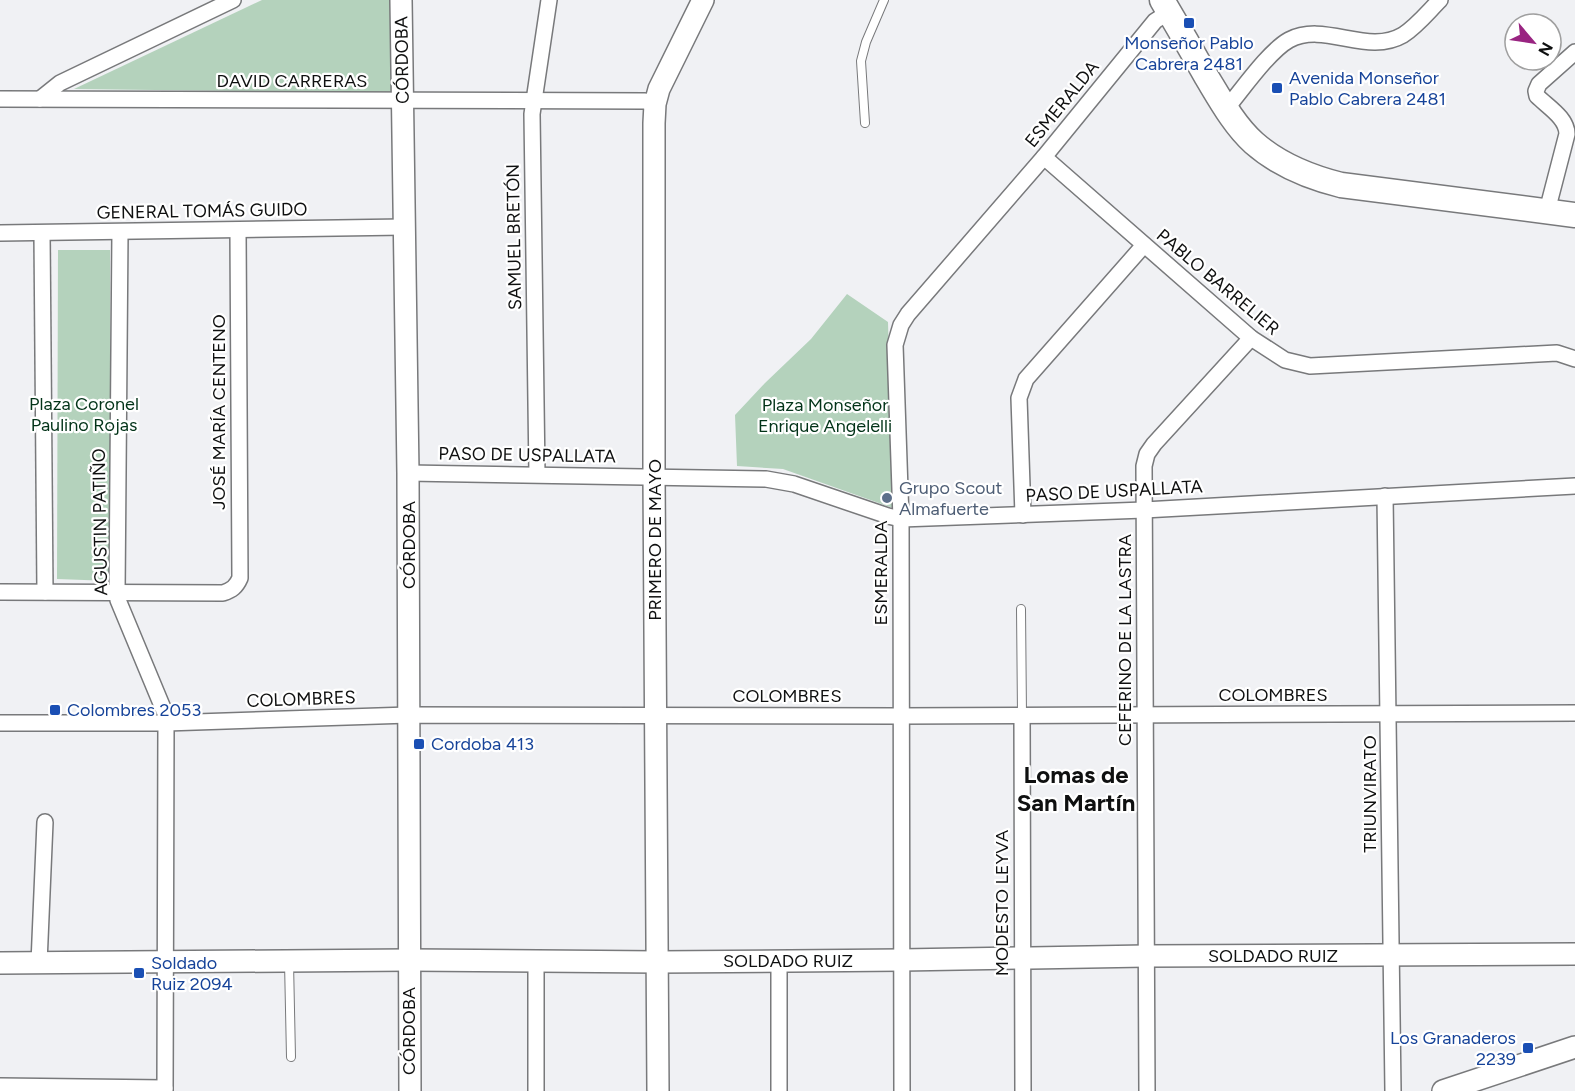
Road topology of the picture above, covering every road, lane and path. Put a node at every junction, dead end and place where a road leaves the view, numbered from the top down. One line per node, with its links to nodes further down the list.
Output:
1 (233, 0): 10 (street)
2 (400, 0): 12 (main road, CÓRDOBA)
3 (549, 0): 11 (street, SAMUEL BRETÓN)
4 (703, 0): 13 (main road, PRIMERO DE MAYO)
5 (884, 0): 15 (lane)
6 (1440, 0): 14 (street)
7 (1166, 6): 14 (main road); 16 (street, ESMERALDA)
8 (1575, 52): 17 (street)
9 (0, 99): 10 (street, DAVID CARRERAS)
10 (40, 99): 12 (street, DAVID CARRERAS)
11 (534, 100): 12 (street, DAVID CARRERAS); 13 (street, DAVID CARRERAS); 28 (street, SAMUEL BRETÓN)
12 (403, 101): 19 (main road, CÓRDOBA)
13 (656, 104): 29 (main road, PRIMERO DE MAYO)
14 (1226, 109): 17 (main road)
15 (865, 123)
16 (1044, 157): 24 (street, PABLO BARRELIER); 34 (street, ESMERALDA)
17 (1547, 211): 18 (main road)
18 (1575, 215)
19 (404, 227): 20 (street, GENERAL TOMÁS GUIDO); 27 (main road, CÓRDOBA)
20 (238, 231): 22 (street, GENERAL TOMÁS GUIDO); 37 (street, JOSÉ MARÍA CENTENO)
21 (42, 232): 22 (street, GENERAL TOMÁS GUIDO); 23 (street, GENERAL TOMÁS GUIDO); 36 (street)
22 (120, 232): 37 (street, AGUSTIN PATIÑO)
23 (0, 233)
24 (1144, 245): 25 (street, PABLO BARRELIER); 33 (street)
25 (1251, 338): 26 (street, PABLO BARRELIER); 32 (street, CEFERINO DE LA LASTRA)
26 (1575, 359)
27 (408, 473): 28 (street, PASO DE USPALLATA); 41 (main road, CÓRDOBA)
28 (537, 474): 29 (street, PASO DE USPALLATA)
29 (654, 476): 34 (street, PASO DE USPALLATA); 44 (main road, PRIMERO DE MAYO)
30 (1575, 486): 31 (street, PASO DE USPALLATA)
31 (1385, 496): 32 (street, PASO DE USPALLATA); 40 (street, TRIUNVIRATO)
32 (1144, 510): 33 (street, PASO DE USPALLATA); 43 (street, CEFERINO DE LA LASTRA)
33 (1023, 514): 34 (street, PASO DE USPALLATA)
34 (901, 519): 45 (street, ESMERALDA)
35 (0, 592): 36 (street)
36 (45, 592): 37 (street)
37 (117, 592): 47 (street, AGUSTIN PATIÑO)
38 (1021, 609): 42 (lane)
39 (1575, 713): 40 (street, COLOMBRES)
40 (1389, 714): 43 (street, COLOMBRES); 51 (street, TRIUNVIRATO)
41 (409, 715): 44 (street, COLOMBRES); 47 (street, COLOMBRES); 53 (main road, CÓRDOBA)
42 (1022, 715): 43 (street, COLOMBRES); 45 (street, COLOMBRES); 52 (street, MODESTO LEYVA)
43 (1144, 715): 50 (street, CEFERINO DE LA LASTRA)
44 (656, 716): 45 (street, COLOMBRES); 59 (main road, PRIMERO DE MAYO)
45 (900, 716): 54 (street, ESMERALDA)
46 (0, 723): 47 (street, COLOMBRES)
47 (166, 723): 57 (street, AGUSTIN PATIÑO)
48 (45, 822): 61 (street)
49 (1575, 954): 51 (main road, SOLDADO RUIZ)
50 (1146, 956): 51 (main road, SOLDADO RUIZ); 52 (main road, SOLDADO RUIZ); 72 (street, CEFERINO DE LA LASTRA)
51 (1390, 956): 73 (street, TRIUNVIRATO)
52 (1022, 958): 54 (main road, SOLDADO RUIZ); 71 (street, MODESTO LEYVA)
53 (409, 960): 55 (main road, SOLDADO RUIZ); 58 (main road, SOLDADO RUIZ); 66 (main road, CÓRDOBA)
54 (902, 960): 56 (main road, SOLDADO RUIZ); 70 (street, ESMERALDA)
55 (289, 961): 57 (main road, SOLDADO RUIZ); 63 (lane)
56 (779, 961): 59 (main road, SOLDADO RUIZ); 69 (street)
57 (166, 962): 61 (main road, SOLDADO RUIZ); 65 (street, AGUSTIN PATIÑO)
58 (536, 962): 59 (main road, SOLDADO RUIZ); 67 (street)
59 (658, 962): 68 (main road, PRIMERO DE MAYO)
60 (0, 963): 61 (main road, SOLDADO RUIZ)
61 (39, 963)
62 (1575, 1047): 74 (main road)
63 (291, 1057)
64 (0, 1086): 65 (street)
65 (165, 1089)
66 (410, 1091)
67 (536, 1091)
68 (658, 1091)
69 (779, 1091)
70 (902, 1091)
71 (1023, 1091)
72 (1147, 1091)
73 (1393, 1091)
74 (1443, 1091)

